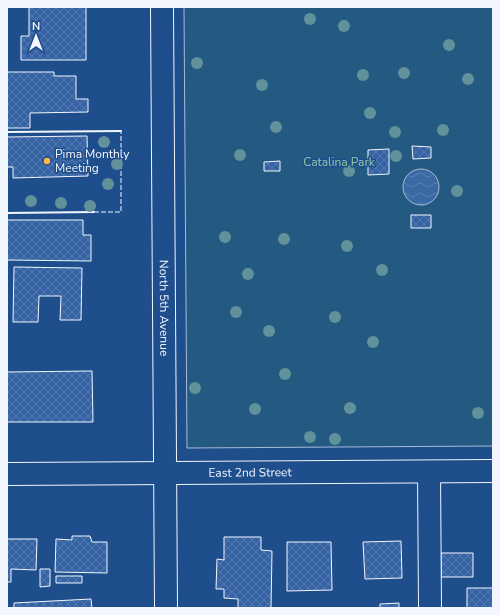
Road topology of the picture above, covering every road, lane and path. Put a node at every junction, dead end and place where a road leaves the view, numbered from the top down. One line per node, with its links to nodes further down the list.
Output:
1 (162, 7): 4 (street, North 5th Avenue)
2 (493, 471): 3 (street, East 2nd Street)
3 (430, 472): 4 (street, East 2nd Street); 7 (street)
4 (166, 473): 5 (street, East 2nd Street); 6 (street, North 5th Avenue)
5 (7, 474)
6 (166, 608)
7 (430, 608)

